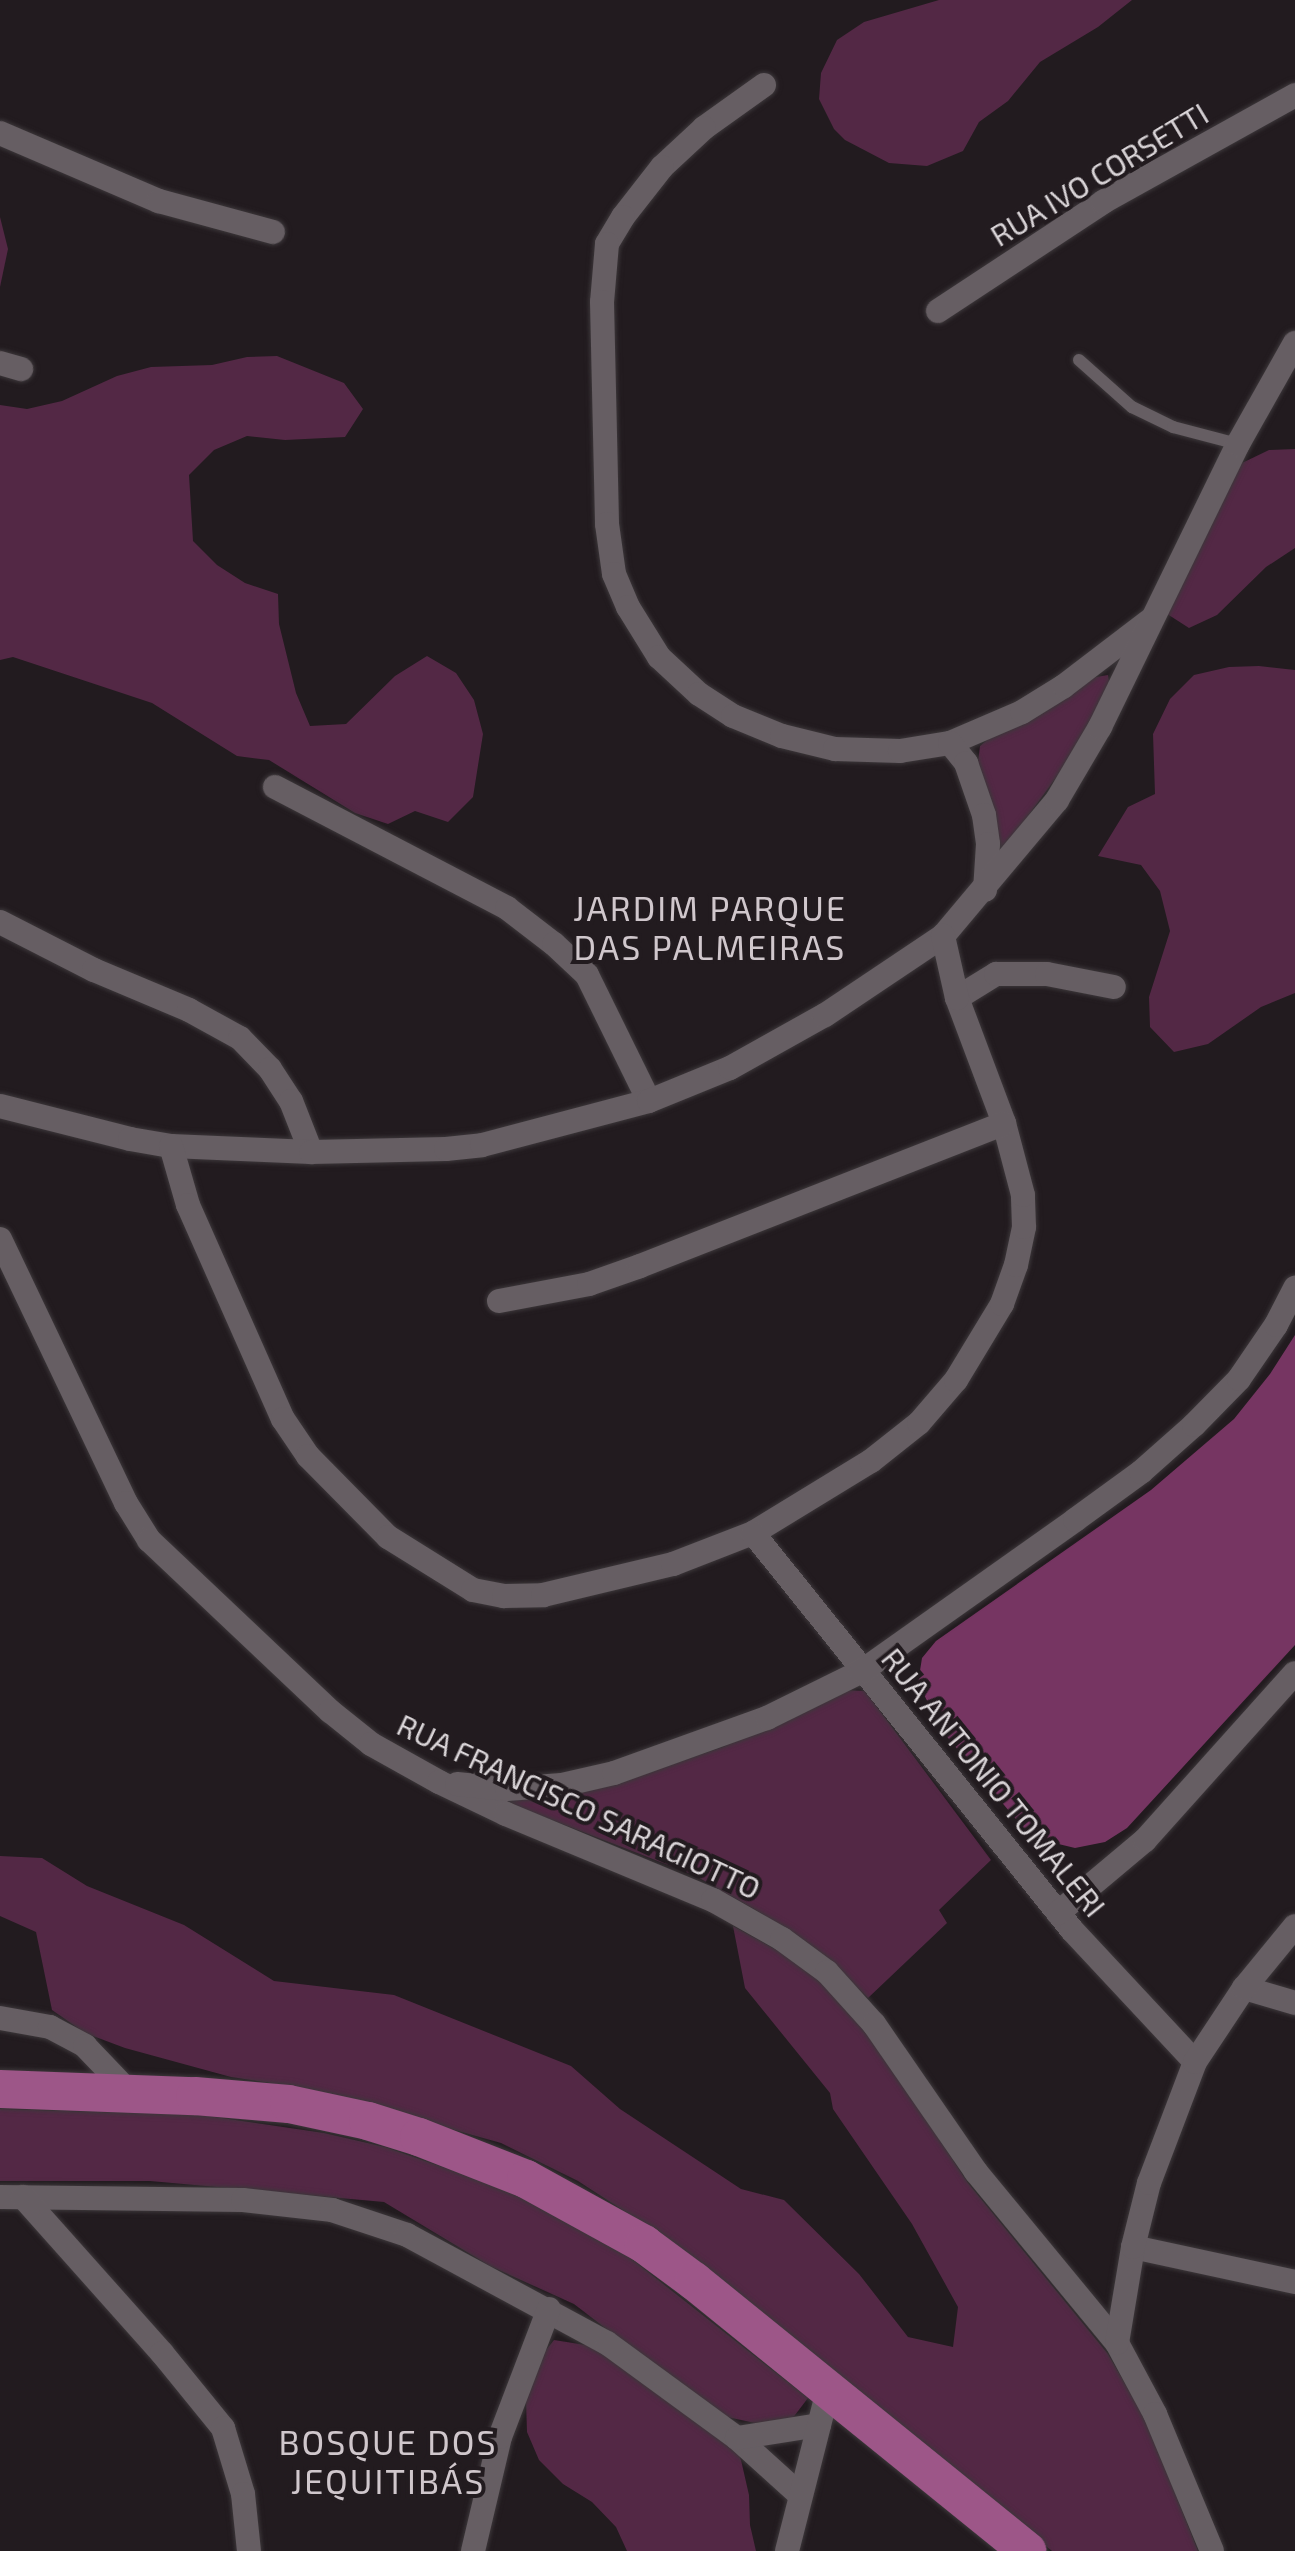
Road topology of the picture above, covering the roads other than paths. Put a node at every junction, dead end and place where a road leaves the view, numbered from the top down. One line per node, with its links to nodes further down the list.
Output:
1 (764, 85): 10 (street)
2 (1295, 95): 5 (street, RUA IVO CORSETTI)
3 (0, 133): 4 (street)
4 (273, 232)
5 (938, 311)
6 (1295, 343): 8 (street)
7 (1079, 360): 8 (lane)
8 (1238, 444): 9 (street)
9 (1154, 618): 10 (street); 12 (street)
10 (950, 743): 12 (street)
11 (275, 787): 17 (street)
12 (985, 890): 14 (street)
13 (0, 922): 21 (street)
14 (943, 936): 16 (street); 17 (street)
15 (1114, 987): 16 (street)
16 (957, 998): 19 (street)
17 (649, 1101): 21 (street)
18 (0, 1106): 20 (street)
19 (1004, 1123): 24 (street); 25 (street)
20 (171, 1146): 21 (street); 25 (street)
21 (311, 1152)
22 (0, 1239): 28 (street, RUA FRANCISCO SARAGIOTTO)
23 (1295, 1288): 26 (street)
24 (499, 1301)
25 (753, 1533): 26 (street, RUA ANTONIO TOMALERI)
26 (862, 1671): 28 (street); 29 (street, RUA ANTONIO TOMALERI)
27 (1295, 1673): 29 (street)
28 (439, 1782): 41 (street, RUA FRANCISCO SARAGIOTTO)
29 (1058, 1913): 34 (street, RUA ANTONIO TOMALERI)
30 (1295, 1926): 31 (street)
31 (1244, 1988): 32 (street); 34 (street)
32 (1295, 2003)
33 (0, 2018): 36 (street)
34 (1195, 2062): 38 (street)
35 (0, 2089): 36 (main road)
36 (129, 2092): 42 (main road)
37 (12, 2197): 40 (street); 45 (street)
38 (1133, 2247): 39 (street); 41 (street)
39 (1295, 2282)
40 (549, 2309): 43 (street); 46 (street)
41 (1117, 2343): 49 (street, RUA FRANCISCO SARAGIOTTO)
42 (823, 2408): 43 (street); 44 (street); 48 (main road)
43 (737, 2438): 44 (street)
44 (800, 2495): 47 (street)
45 (249, 2551)
46 (473, 2551)
47 (787, 2551)
48 (1027, 2551)
49 (1212, 2551)

